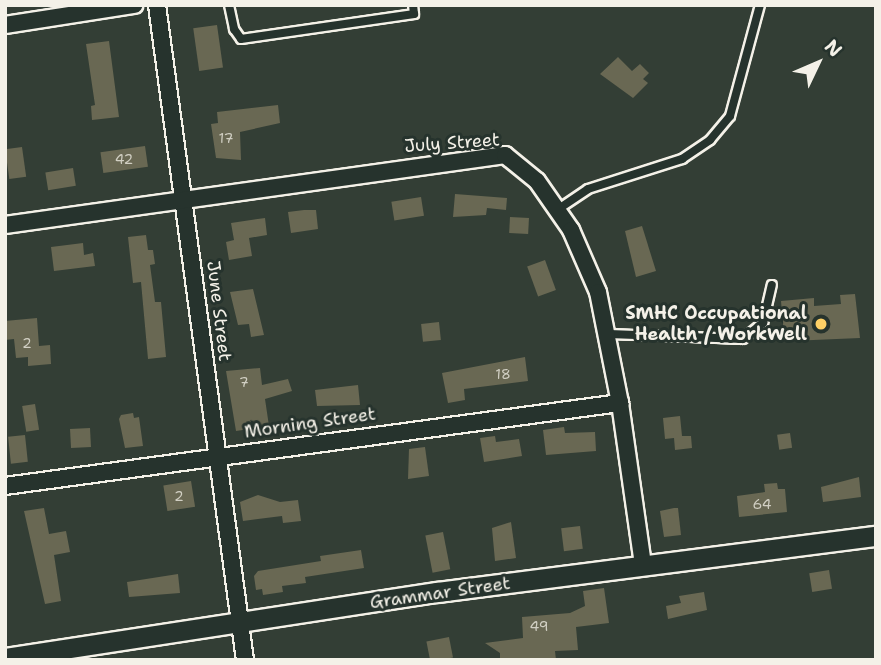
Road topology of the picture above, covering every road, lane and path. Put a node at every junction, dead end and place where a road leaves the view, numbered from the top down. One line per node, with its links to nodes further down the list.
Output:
1 (134, 5): 6 (street)
2 (157, 5): 7 (street, June Street)
3 (229, 5): 4 (lane)
4 (413, 5)
5 (761, 5): 8 (lane)
6 (5, 25)
7 (185, 197): 8 (street, July Street); 9 (street, July Street); 13 (street, June Street)
8 (557, 210): 11 (street, July Street)
9 (5, 225)
10 (772, 285): 11 (lane)
11 (609, 334): 12 (street, July Street)
12 (620, 403): 13 (street, Morning Street); 16 (street, July Street)
13 (217, 455): 14 (street, Morning Street); 17 (street, June Street)
14 (5, 485)
15 (876, 536): 16 (street, Grammar Street)
16 (643, 564): 17 (street, Grammar Street)
17 (237, 623): 18 (street, Grammar Street); 19 (street, June Street)
18 (6, 657)
19 (245, 660)

